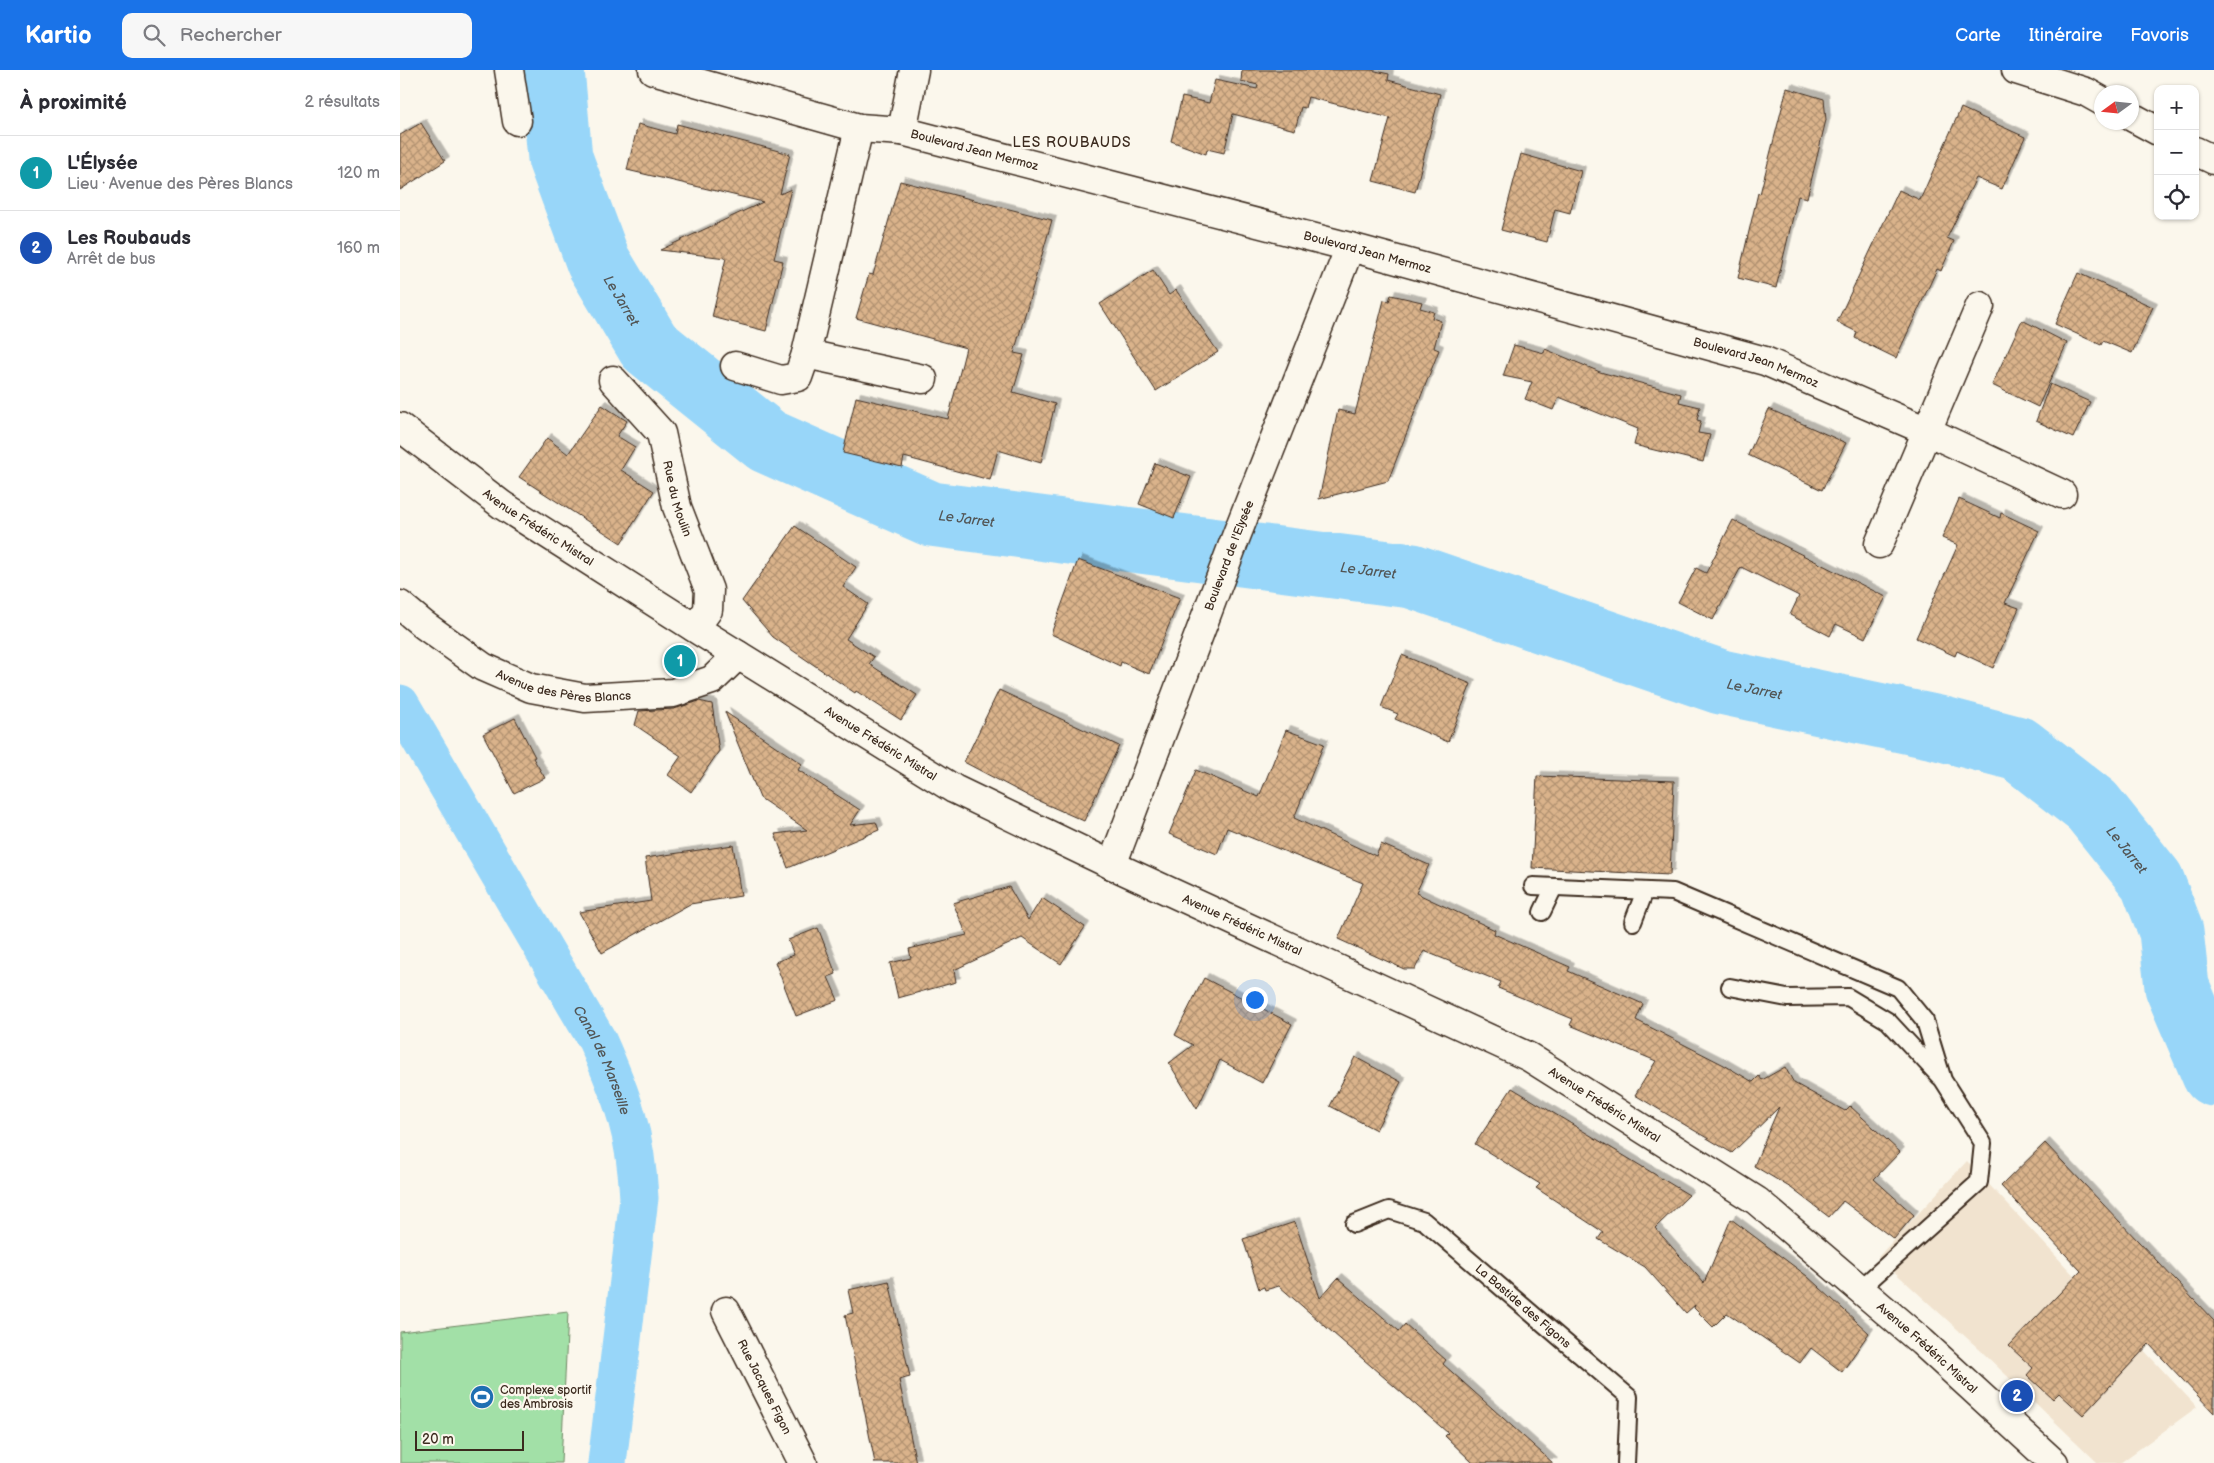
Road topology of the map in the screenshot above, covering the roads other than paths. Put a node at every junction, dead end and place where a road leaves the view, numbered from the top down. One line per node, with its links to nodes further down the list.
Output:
1 (509, 70): 7 (street)
2 (653, 70): 8 (street, Boulevard Jean Mermoz)
3 (914, 70): 10 (street)
4 (2016, 70): 5 (street)
5 (2094, 96)
6 (2139, 120): 9 (street)
7 (517, 121)
8 (859, 128): 10 (street, Boulevard Jean Mermoz); 15 (street)
9 (2154, 128)
10 (902, 131): 13 (street, Boulevard Jean Mermoz)
11 (2199, 152): 12 (street)
12 (2214, 160)
13 (1350, 247): 20 (street, Boulevard Jean Mermoz); 26 (street, Boulevard de l'Elysée)
14 (1980, 306): 20 (street)
15 (806, 354): 16 (street); 17 (street)
16 (736, 366)
17 (923, 379)
18 (613, 380): 24 (street, Rue du Moulin)
19 (400, 426): 24 (street, Avenue Frédéric Mistral)
20 (1927, 431): 21 (street, Boulevard Jean Mermoz); 22 (street)
21 (2062, 494)
22 (1878, 544)
23 (400, 605): 25 (street, Avenue des Pères Blancs)
24 (695, 628): 25 (street, Avenue Frédéric Mistral)
25 (738, 655): 26 (street, Avenue Frédéric Mistral)
26 (1112, 865): 35 (street, Avenue Frédéric Mistral)
27 (1533, 886): 28 (lane)
28 (1554, 886): 29 (lane); 30 (lane)
29 (1645, 891): 31 (lane); 33 (lane)
30 (1542, 912)
31 (1634, 922)
32 (1730, 987): 33 (lane)
33 (1943, 1080): 35 (lane)
34 (1354, 1224): 38 (lane, La Bastide des Figons)
35 (1860, 1289): 39 (street, Avenue Frédéric Mistral)
36 (726, 1311): 37 (street, Rue Jacques Figon)
37 (803, 1463)
38 (1626, 1463)
39 (2054, 1463)

